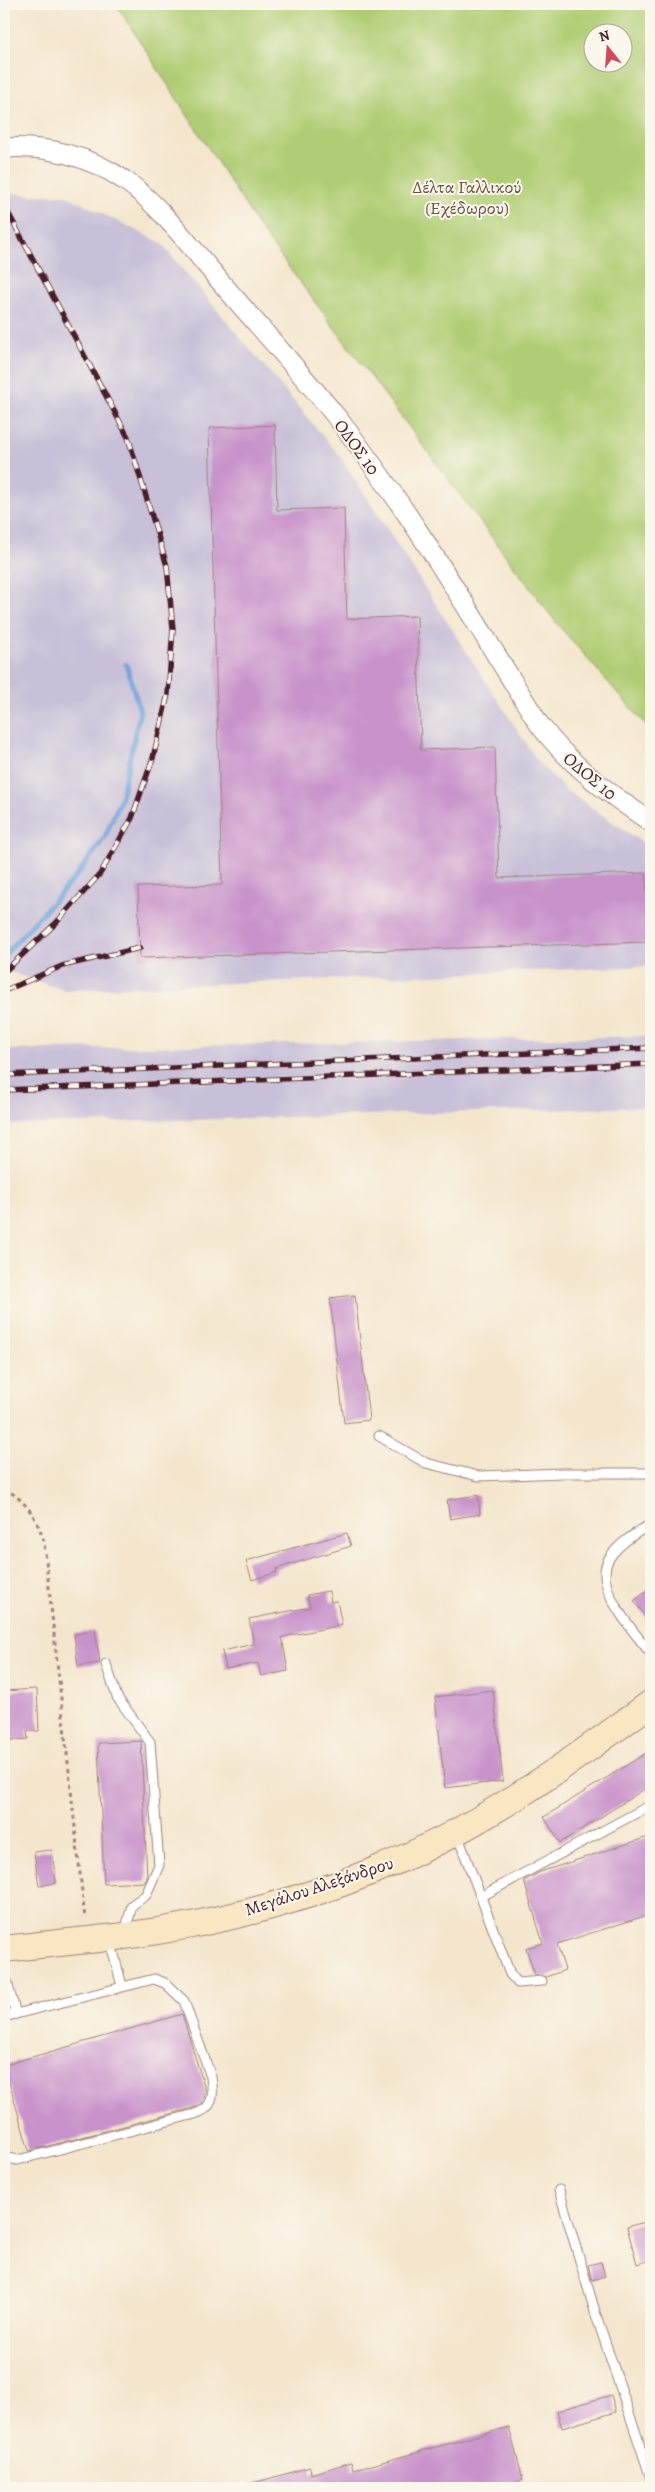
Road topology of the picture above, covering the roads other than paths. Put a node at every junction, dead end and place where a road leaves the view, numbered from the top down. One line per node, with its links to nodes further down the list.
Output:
1 (4, 148): 2 (street, ΟΔΟΣ 10)
2 (651, 822)
3 (379, 1436): 4 (lane)
4 (651, 1473)
5 (646, 1527): 6 (lane)
6 (651, 1654)
7 (106, 1664): 12 (lane)
8 (651, 1703): 10 (street, Μεγάλου Αλεξάνδρου)
9 (651, 1805): 11 (lane)
10 (456, 1831): 11 (lane); 12 (street, Μεγάλου Αλεξάνδρου)
11 (482, 1896): 15 (lane)
12 (107, 1938): 13 (street, Μεγάλου Αλεξάνδρου); 16 (lane)
13 (4, 1949)
14 (4, 1972): 17 (lane)
15 (542, 1980)
16 (122, 1986): 17 (lane); 19 (lane)
17 (16, 2014): 18 (lane)
18 (4, 2017)
19 (4, 2154)
20 (559, 2190): 21 (lane)
21 (651, 2478)

